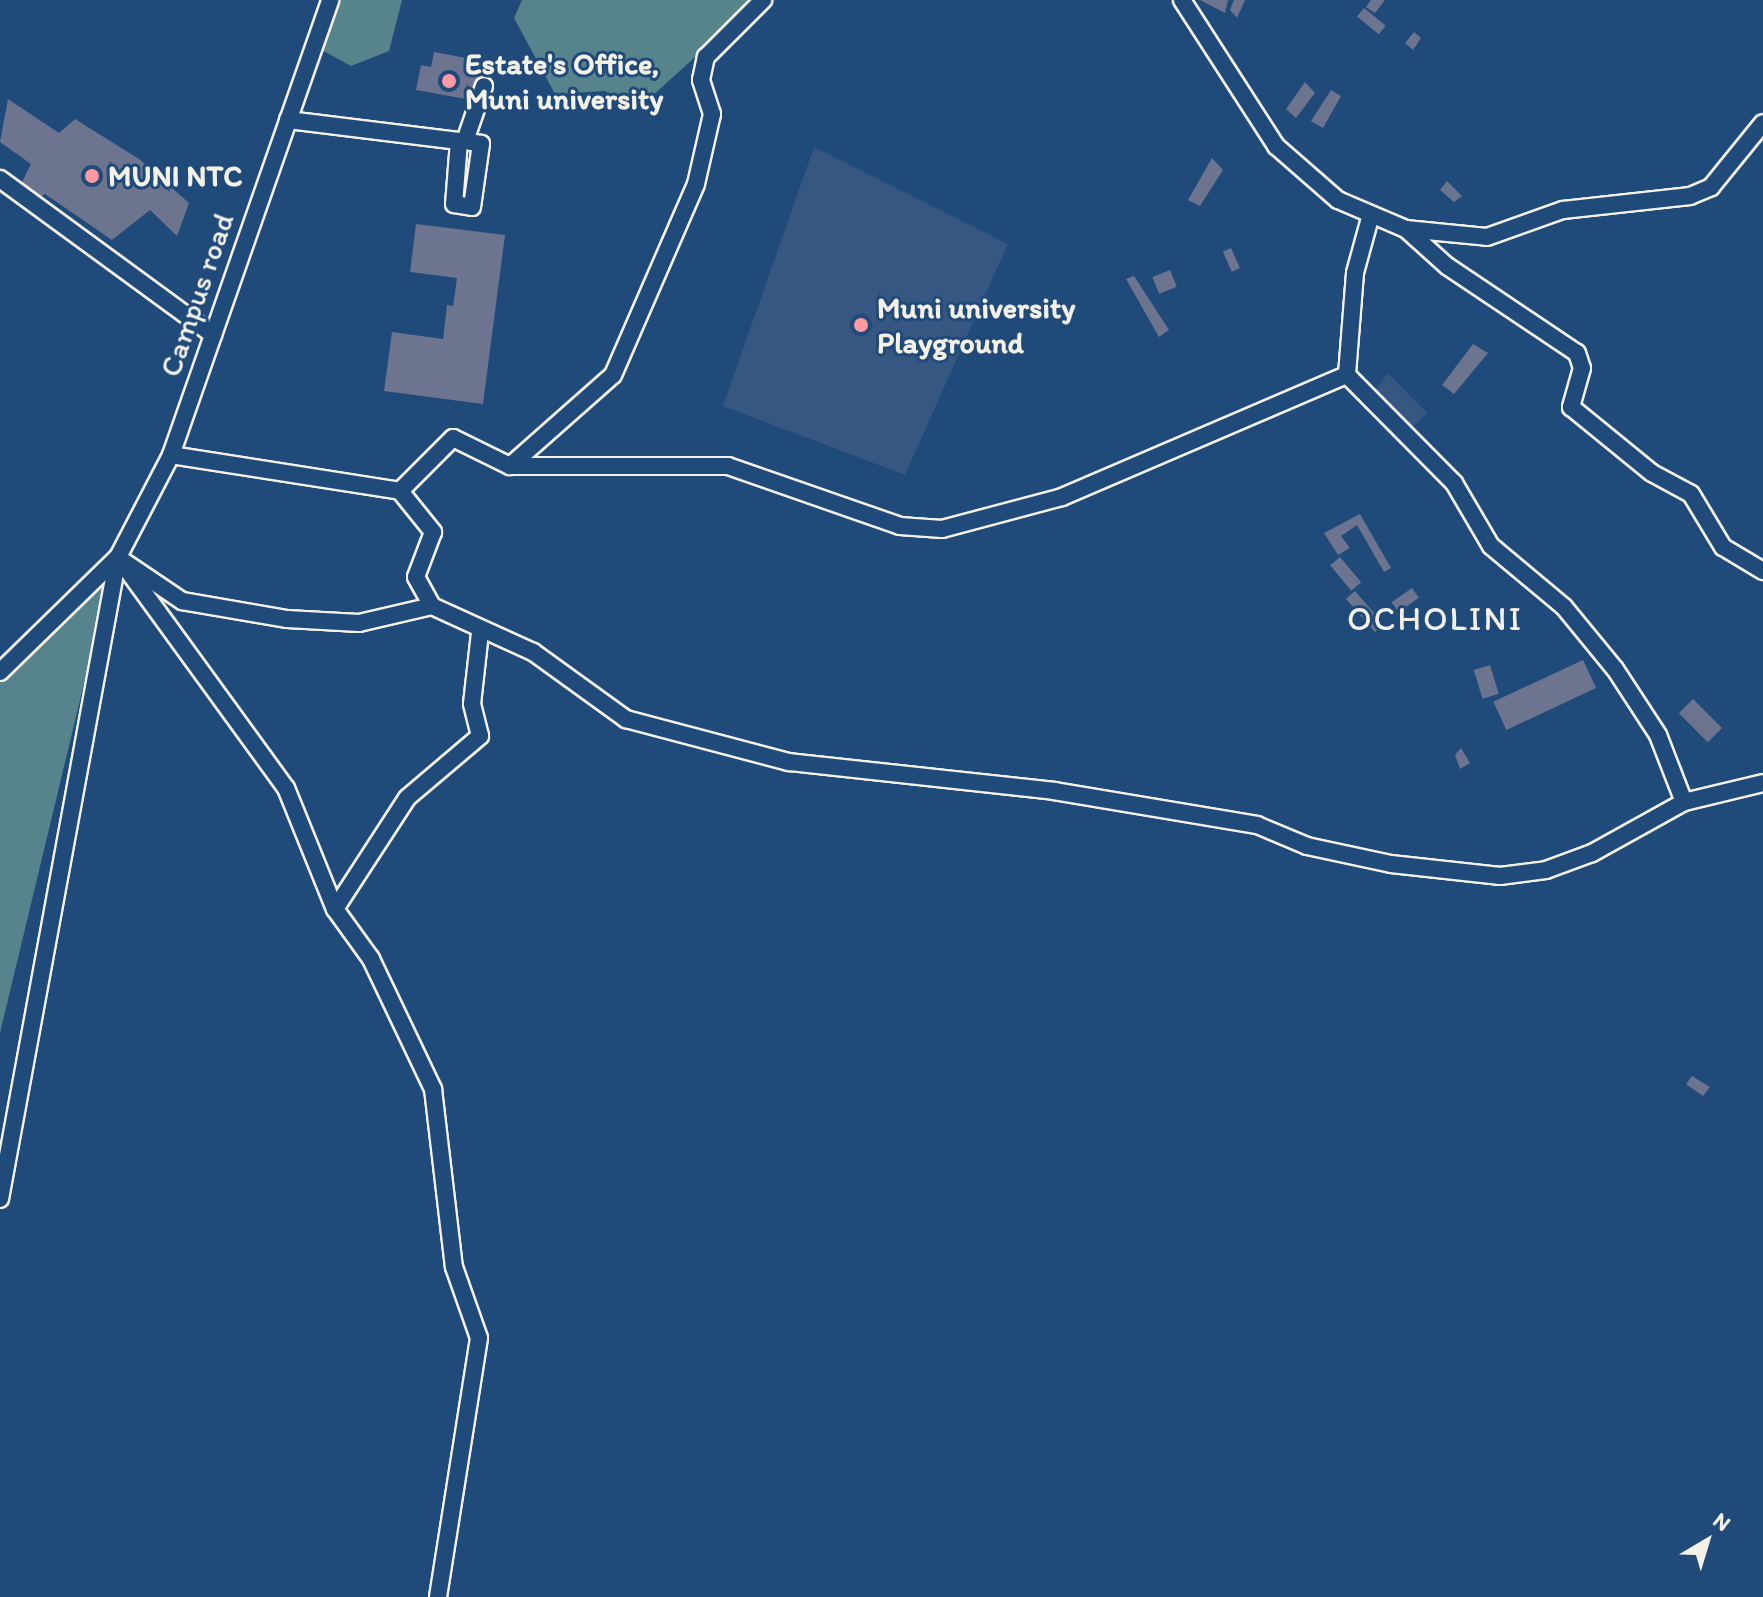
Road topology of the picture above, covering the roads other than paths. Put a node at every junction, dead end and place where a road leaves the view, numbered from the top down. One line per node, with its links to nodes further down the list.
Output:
1 (330, 0): 5 (street, Campus road)
2 (763, 0): 13 (street)
3 (1182, 0): 8 (street)
4 (484, 86): 5 (street)
5 (288, 120): 10 (street, Campus road)
6 (1763, 123): 9 (street)
7 (0, 179): 10 (street)
8 (1370, 218): 9 (street); 11 (street)
9 (1406, 229): 16 (street)
10 (213, 335): 12 (street, Campus road)
11 (1347, 375): 13 (street); 21 (street)
12 (171, 455): 14 (street); 15 (street, Campus road)
13 (510, 466): 14 (street)
14 (400, 491): 17 (street)
15 (118, 557): 17 (street); 19 (street); 22 (street); 23 (street)
16 (1763, 571)
17 (432, 606): 18 (street)
18 (480, 633): 21 (street); 22 (street)
19 (0, 672)
20 (1763, 783): 21 (street)
21 (1684, 802)
22 (335, 909): 24 (street)
23 (0, 1199)
24 (438, 1597)

